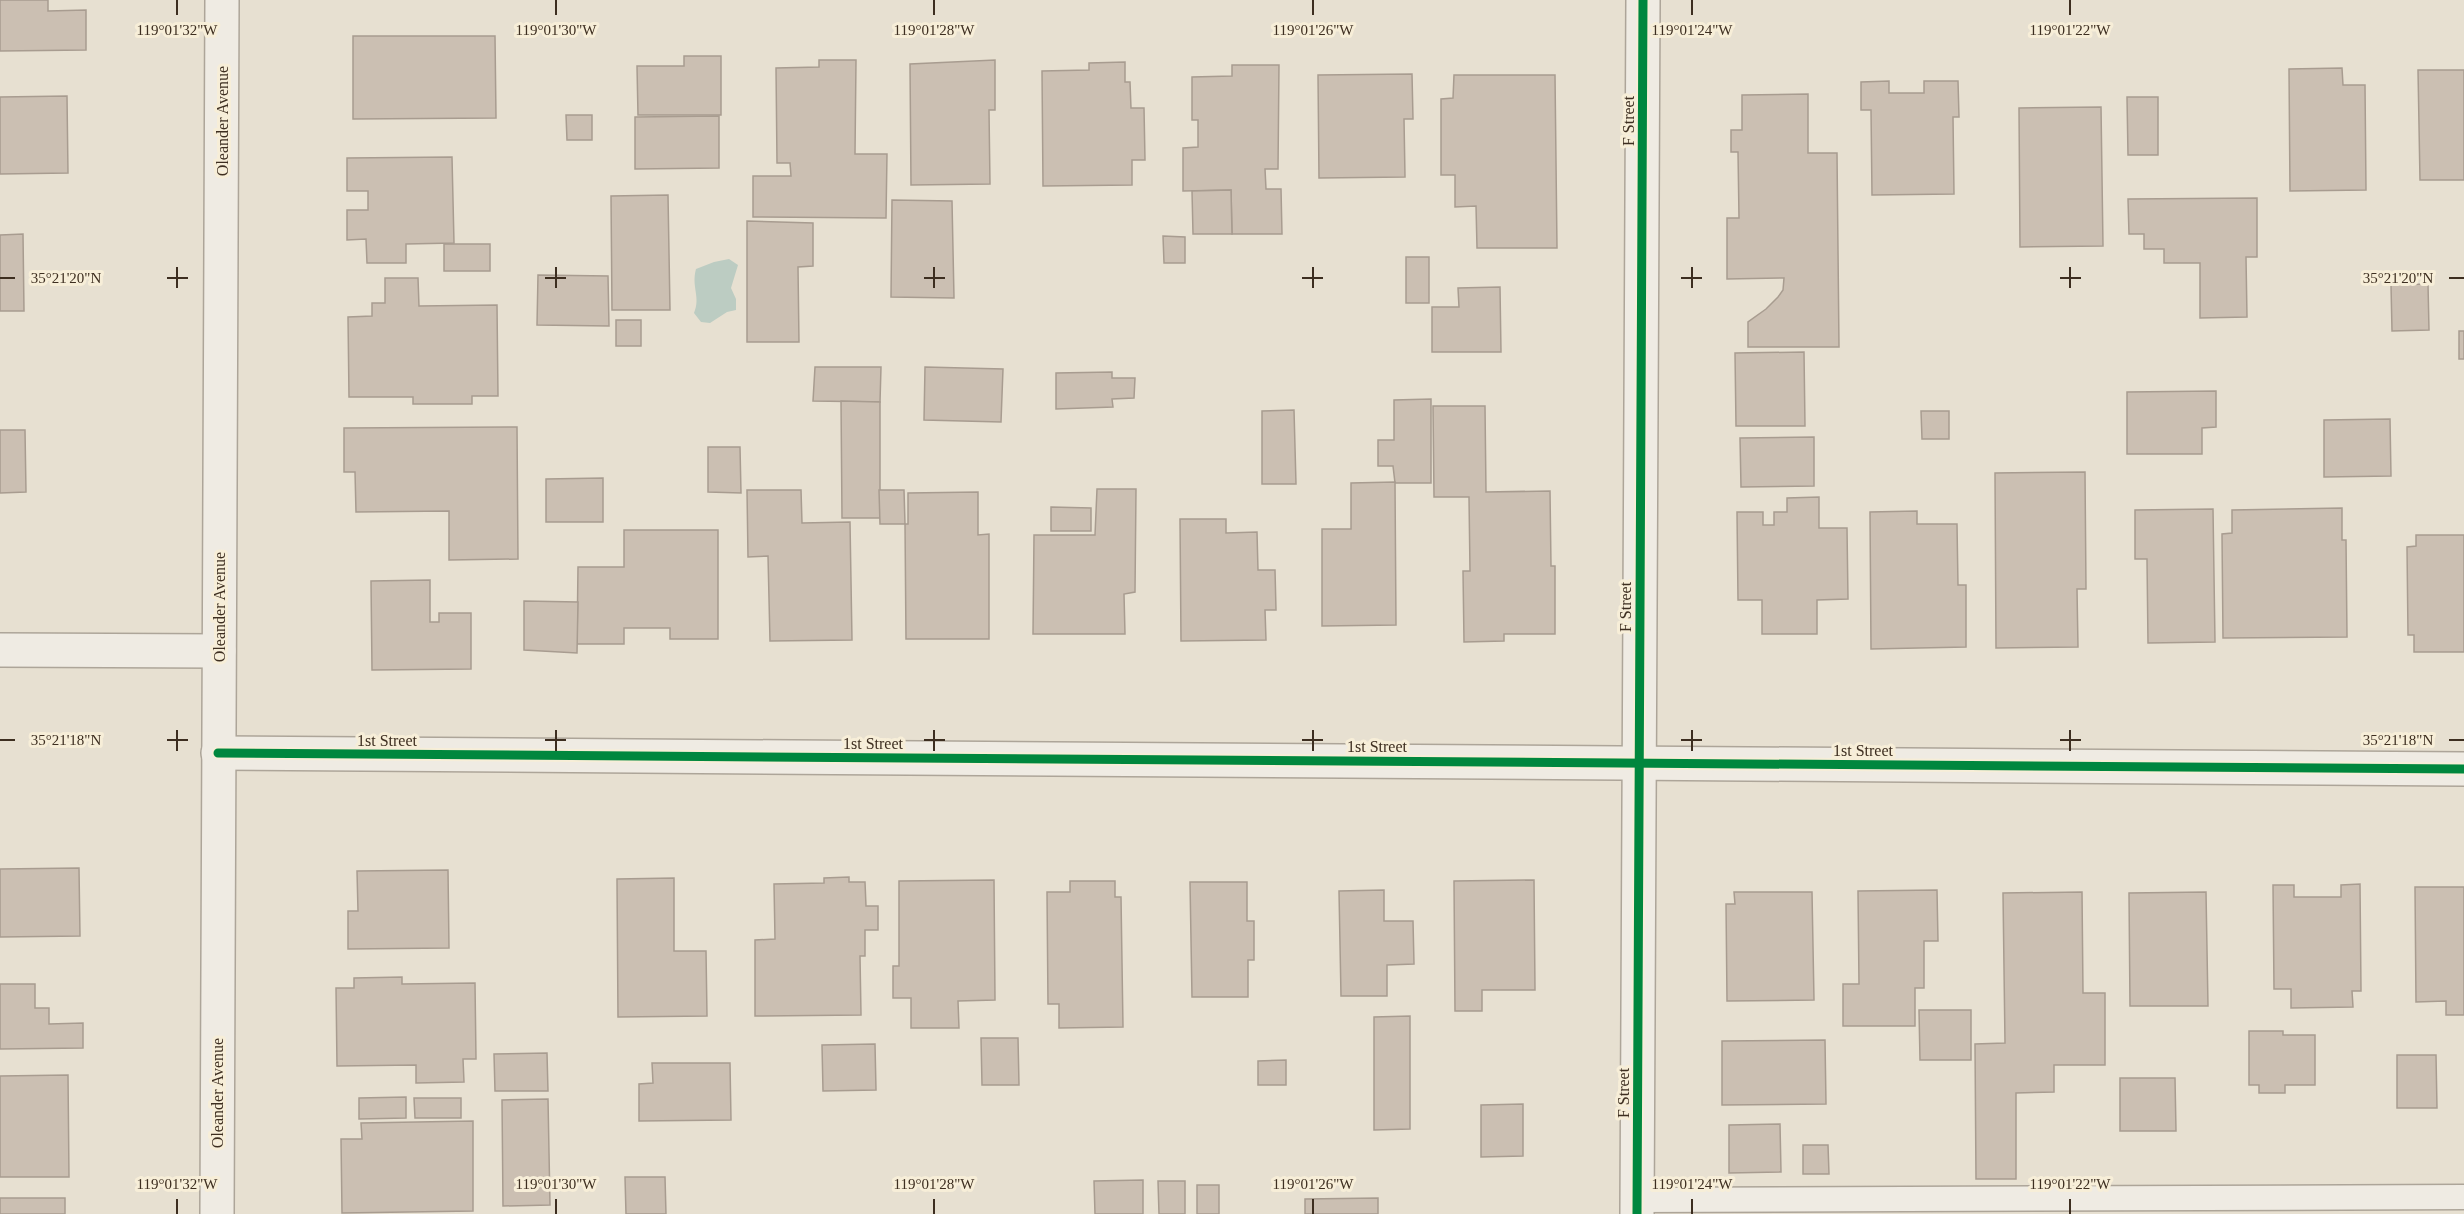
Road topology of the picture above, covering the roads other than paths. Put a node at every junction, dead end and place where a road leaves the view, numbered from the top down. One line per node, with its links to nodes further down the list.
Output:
1 (222, 0): 4 (street, Oleander Avenue)
2 (1643, 0): 6 (street, F Street)
3 (0, 650): 4 (street)
4 (219, 651): 5 (street, Oleander Avenue)
5 (218, 753): 6 (street, 1st Street); 10 (street, Oleander Avenue)
6 (1639, 763): 7 (street, 1st Street); 9 (street, F Street)
7 (2464, 769)
8 (2464, 1197): 9 (lane)
9 (1637, 1207)
10 (217, 1214)

